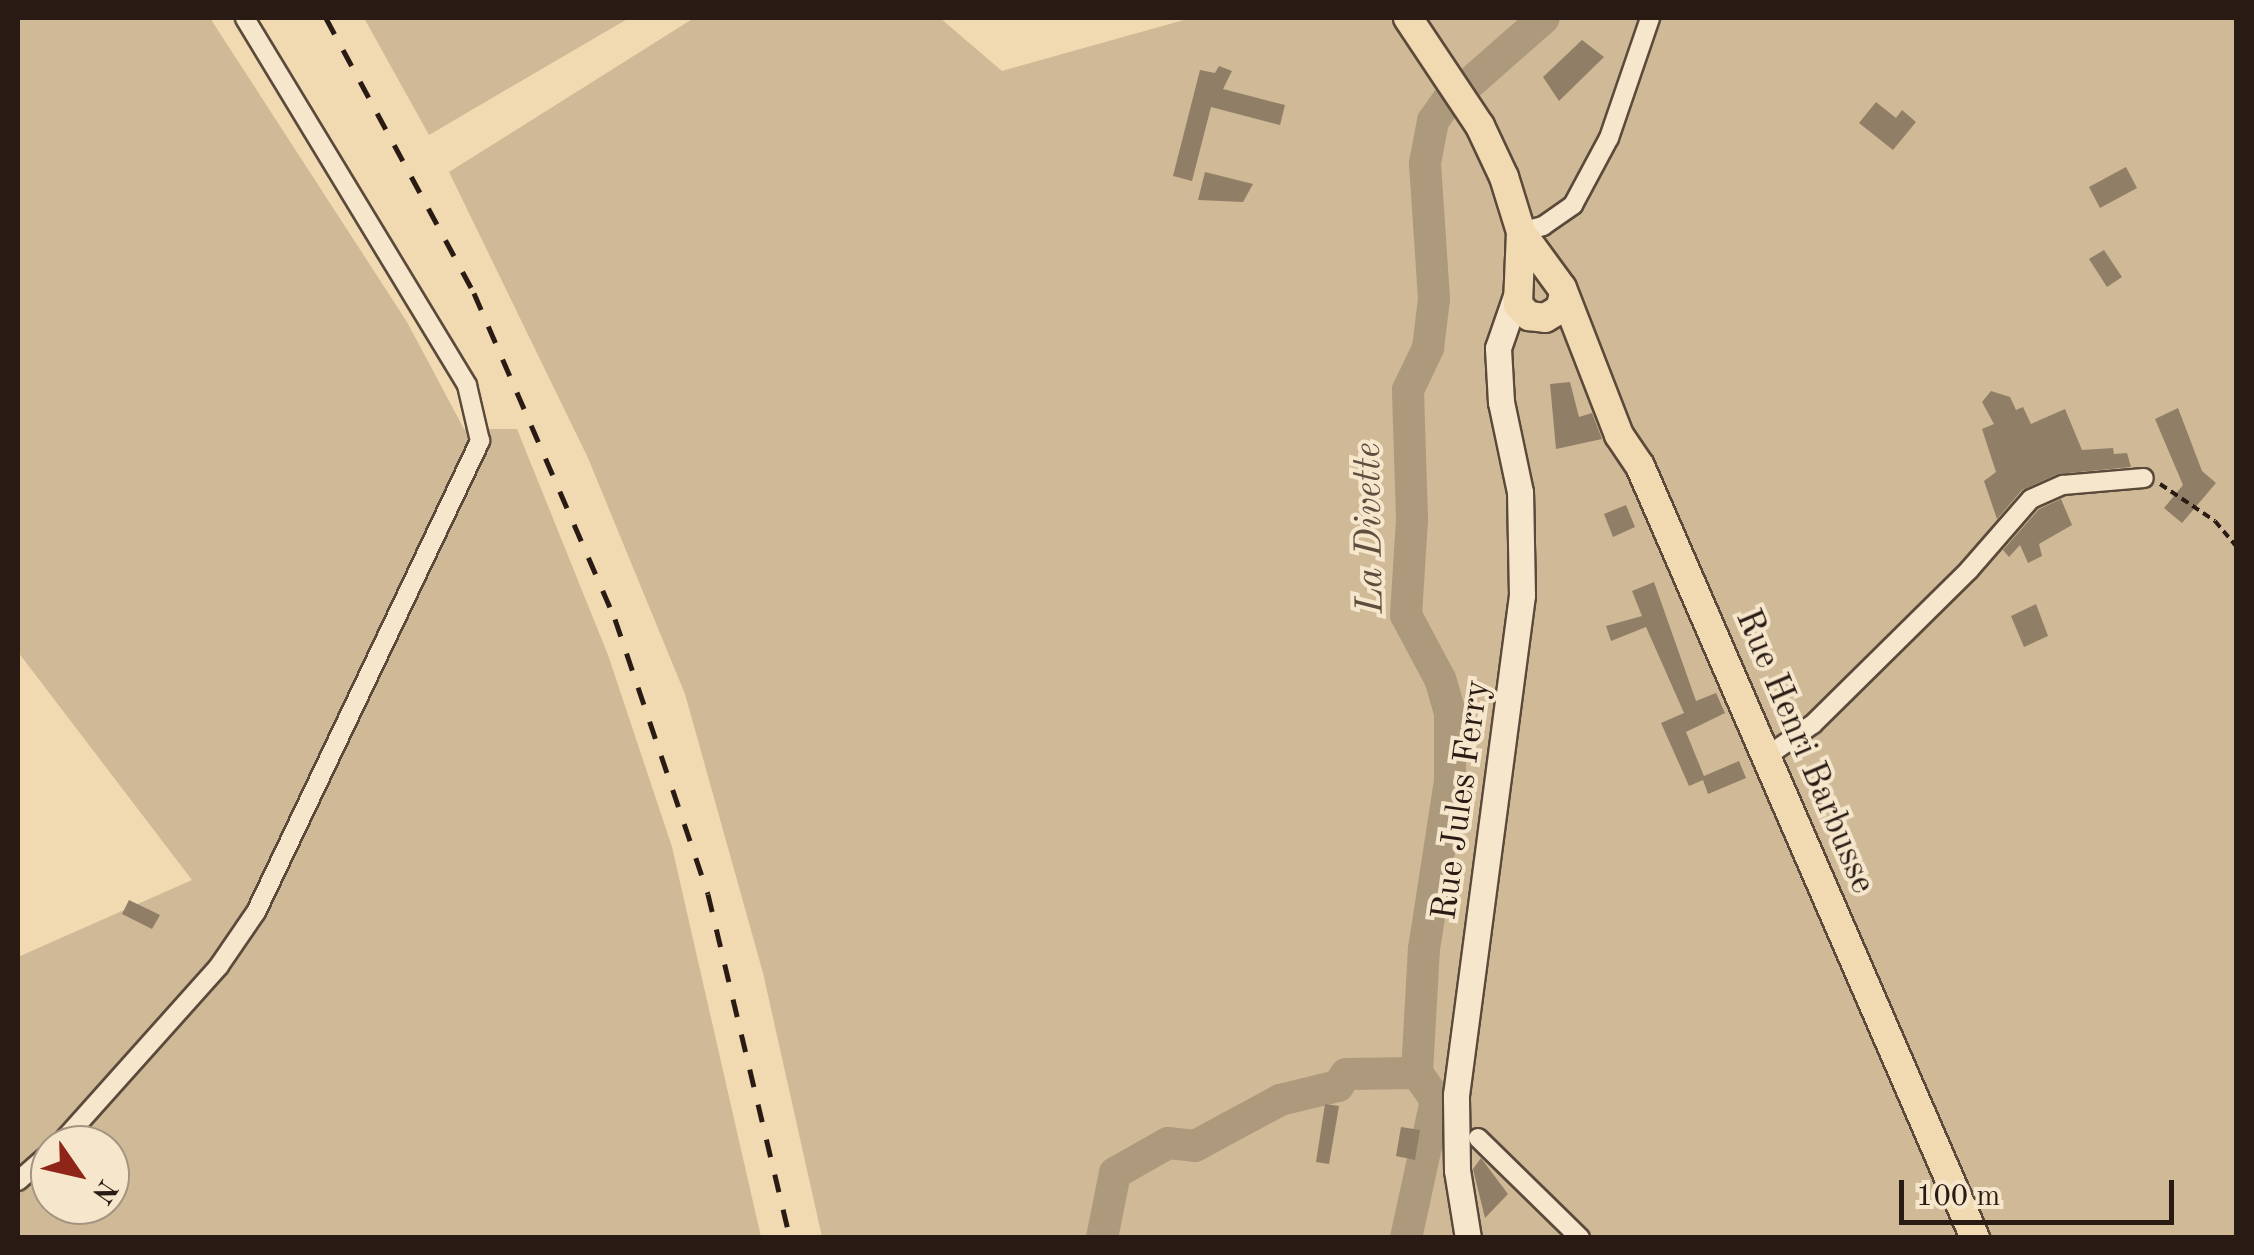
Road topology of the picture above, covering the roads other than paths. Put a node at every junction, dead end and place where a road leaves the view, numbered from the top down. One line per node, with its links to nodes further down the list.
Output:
1 (245, 18): 8 (street)
2 (1408, 18): 4 (main road)
3 (1650, 18): 4 (street)
4 (1520, 232): 5 (main road)
5 (1539, 297): 7 (main road, Rue Henri Barbusse); 10 (main road, Rue Jules Ferry)
6 (2144, 478): 7 (street)
7 (1763, 759): 12 (main road, Rue Henri Barbusse)
8 (77, 1125)
9 (1478, 1138): 11 (street)
10 (1468, 1238)
11 (1580, 1238)
12 (1975, 1238)

